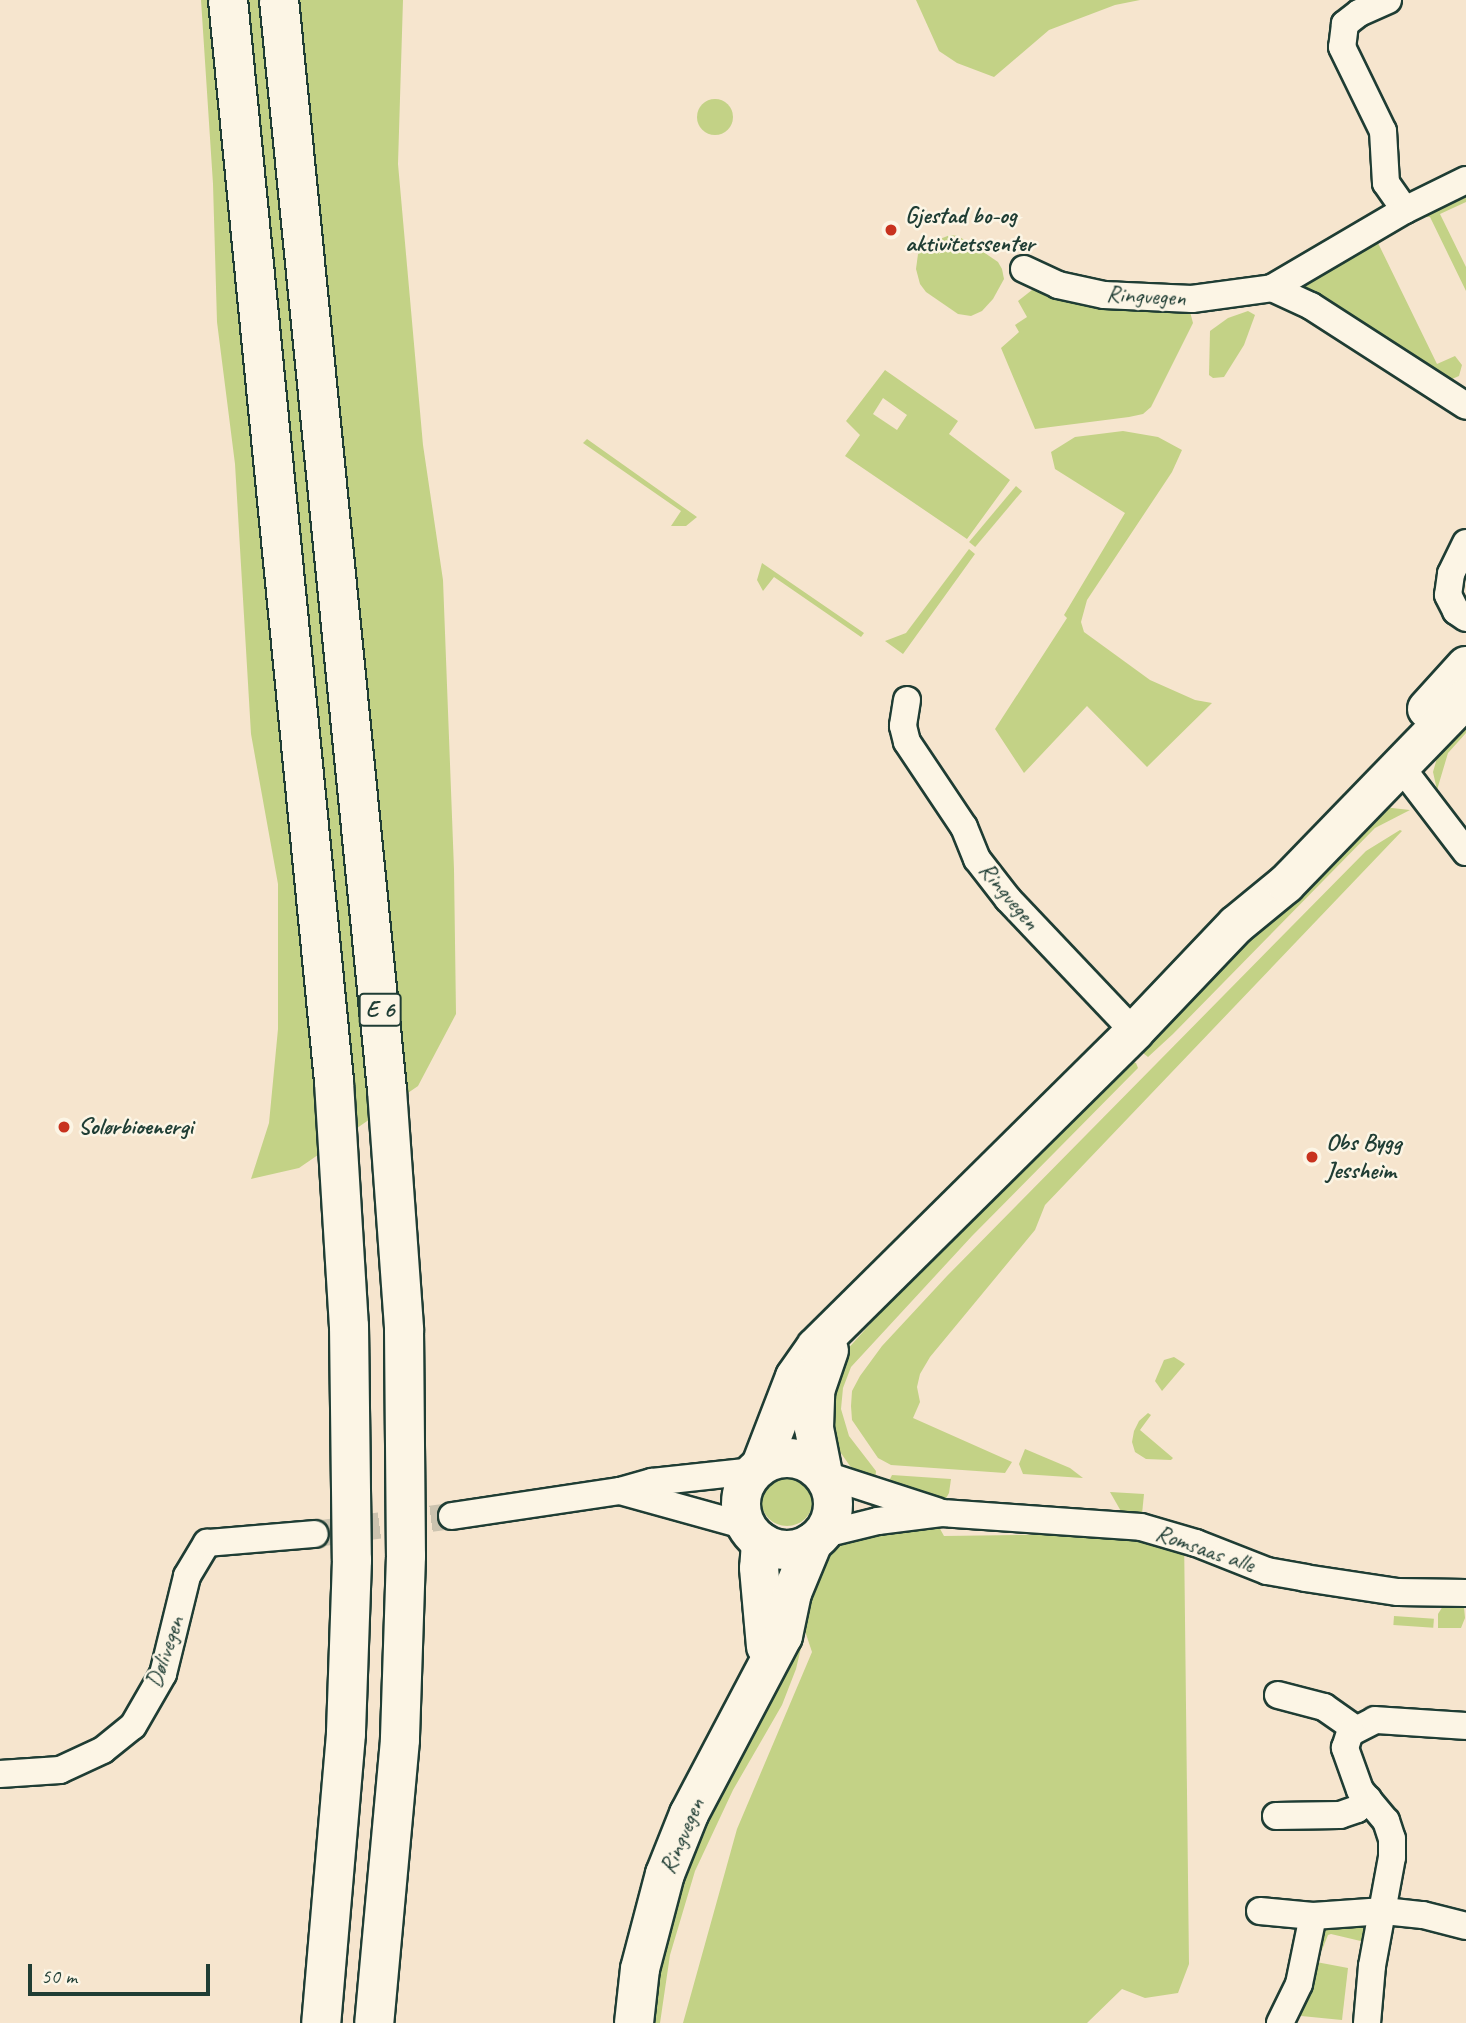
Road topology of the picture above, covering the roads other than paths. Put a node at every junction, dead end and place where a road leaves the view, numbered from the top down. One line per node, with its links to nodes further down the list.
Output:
1 (228, 0): 39 (main road, E 6)
2 (279, 0): 40 (main road, E 6)
3 (1388, 0): 5 (street)
4 (1466, 180): 5 (street, Ringvegen)
5 (1405, 211): 7 (street, Ringvegen)
6 (1024, 269): 7 (street, Ringvegen)
7 (1272, 288): 8 (street)
8 (1466, 406)
9 (1466, 543): 10 (street)
10 (1466, 618)
11 (1466, 666): 16 (main road)
12 (1466, 698): 14 (main road)
13 (906, 701): 17 (street, Ringvegen)
14 (1401, 767): 15 (street); 16 (main road)
15 (1466, 852)
16 (1236, 925): 17 (main road)
17 (1134, 1032): 18 (main road)
18 (840, 1320): 19 (main road); 20 (main road)
19 (758, 1468): 20 (main road); 21 (street); 25 (main road)
20 (823, 1474): 22 (street, Romsaas alle); 26 (main road)
21 (620, 1491): 23 (street); 25 (street)
22 (942, 1513): 26 (street, Romsaas alle); 27 (street, Romsaas alle)
23 (452, 1516)
24 (315, 1534): 32 (street, Dølivegen)
25 (753, 1534): 26 (main road); 28 (main road)
26 (817, 1539): 28 (main road, Ringvegen)
27 (1466, 1593)
28 (769, 1663): 41 (main road, Ringvegen)
29 (1278, 1695): 31 (street)
30 (1466, 1726): 31 (street)
31 (1356, 1729): 33 (street)
32 (0, 1774)
33 (1368, 1799): 34 (street); 36 (street)
34 (1276, 1816)
35 (1260, 1911): 37 (street)
36 (1384, 1911): 37 (street); 38 (street); 43 (street)
37 (1313, 1916): 42 (street)
38 (1466, 1926)
39 (321, 2023)
40 (374, 2023)
41 (634, 2023)
42 (1280, 2023)
43 (1367, 2023)

